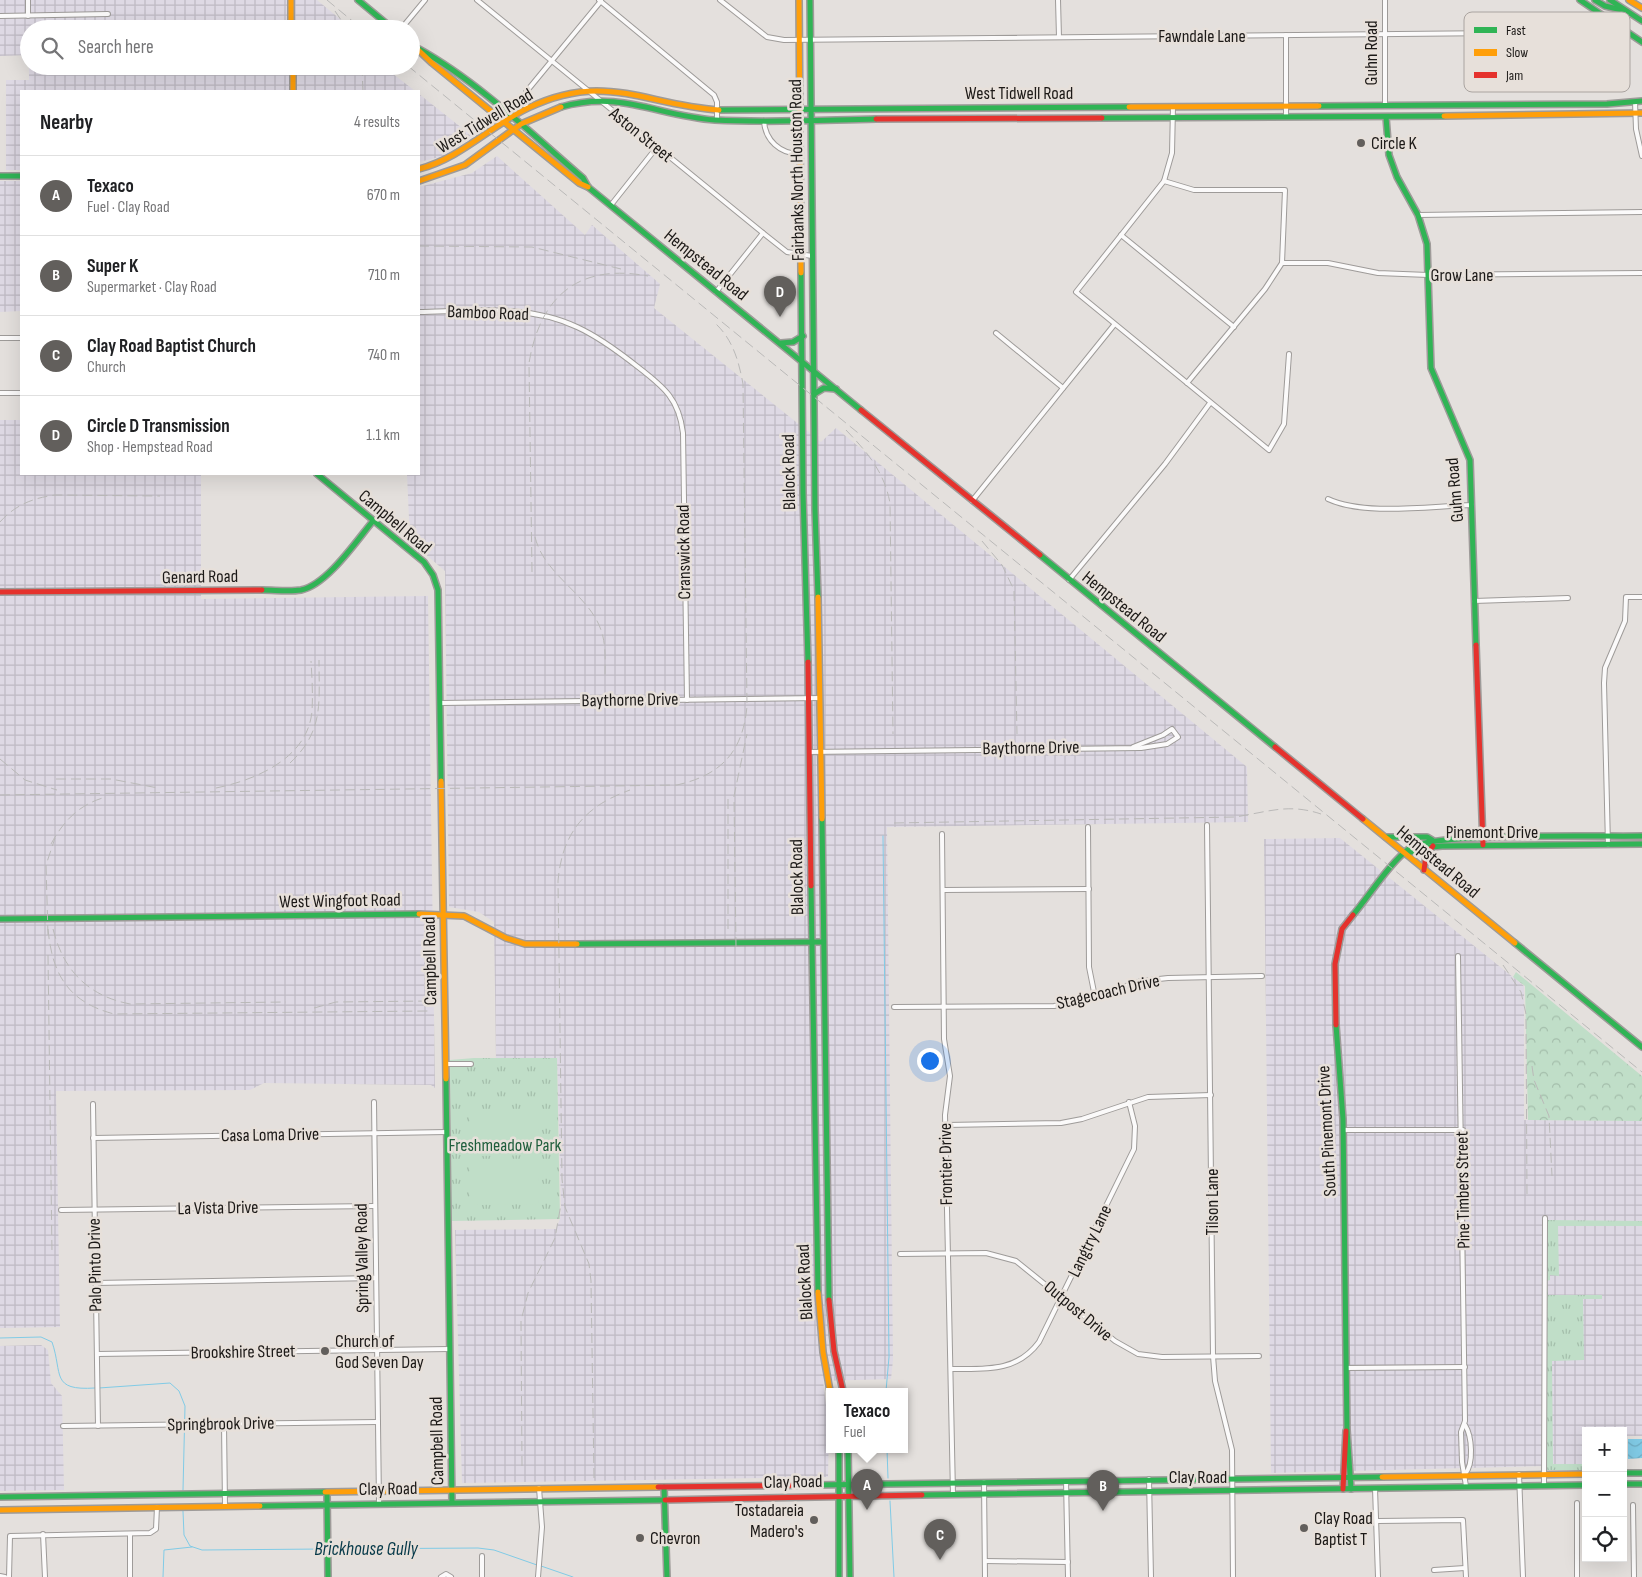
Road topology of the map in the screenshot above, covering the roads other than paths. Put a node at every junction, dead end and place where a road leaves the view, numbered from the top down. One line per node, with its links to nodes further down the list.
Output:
1 (28, 0): 22 (street)
2 (291, 0): 23 (main road)
3 (358, 0): 24 (main road)
4 (425, 0): 25 (street)
5 (478, 0): 37 (street, Aston Street)
6 (600, 0): 37 (street); 61 (street)
7 (720, 0): 32 (street, Fawndale Lane)
8 (799, 0): 32 (main road, Fairbanks North Houston Road)
9 (810, 0): 33 (main road, Fairbanks North Houston Road)
10 (1058, 0): 31 (street)
11 (1384, 0): 30 (street, Guhn Road)
12 (1580, 0): 18 (main road)
13 (1595, 0): 17 (main road)
14 (1610, 0): 17 (main road)
15 (1629, 0): 16 (main road)
16 (1642, 8)
17 (1627, 11)
18 (1597, 12)
19 (1630, 13): 26 (main road)
20 (108, 14): 22 (street)
21 (0, 16): 22 (street)
22 (28, 16)
23 (291, 20)
24 (382, 20)
25 (408, 20)
26 (1642, 21)
27 (1464, 34): 30 (street, Fawndale Lane)
28 (1630, 34): 34 (main road)
29 (1286, 35): 30 (street, Fawndale Lane); 31 (street, Fawndale Lane); 49 (street)
30 (1385, 35): 50 (street, Guhn Road)
31 (1058, 37): 33 (street, Fawndale Lane)
32 (799, 40): 33 (street, Fawndale Lane); 59 (main road, Fairbanks North Houston Road)
33 (810, 40): 60 (main road, Fairbanks North Houston Road)
34 (1642, 42)
35 (420, 50): 38 (main road, Hempstead Road)
36 (420, 51): 40 (main road, Hempstead Road)
37 (551, 60): 42 (street, Aston Street); 57 (street)
38 (454, 73): 40 (main road); 66 (main road, Hempstead Road)
39 (292, 75): 41 (main road)
40 (450, 78): 79 (main road, Hempstead Road)
41 (293, 90)
42 (587, 91): 43 (main road, West Tidwell Road); 44 (street, Aston Street); 57 (main road, West Tidwell Road)
43 (657, 98): 58 (main road); 61 (main road, West Tidwell Road)
44 (598, 100): 58 (main road, West Tidwell Road); 80 (main road, West Tidwell Road); 82 (street, Aston Street)
45 (1642, 101): 46 (main road, West Tidwell Road)
46 (1635, 102): 47 (main road, West Tidwell Road); 63 (street)
47 (1554, 104): 48 (main road, West Tidwell Road); 64 (main road)
48 (1469, 105): 50 (main road, West Tidwell Road); 65 (main road)
49 (1286, 106): 50 (main road, West Tidwell Road); 55 (main road, West Tidwell Road); 68 (street)
50 (1385, 106)
51 (959, 107): 52 (main road, West Tidwell Road); 56 (main road, West Tidwell Road); 70 (main road)
52 (1030, 107): 53 (main road, West Tidwell Road); 67 (main road)
53 (1101, 107): 54 (main road, West Tidwell Road); 71 (main road)
54 (1172, 107): 55 (main road, West Tidwell Road); 72 (street)
55 (1228, 107): 73 (main road)
56 (888, 108): 60 (main road, West Tidwell Road); 74 (main road)
57 (526, 109): 66 (main road, West Tidwell Road)
58 (654, 109): 75 (main road, West Tidwell Road)
59 (799, 109): 60 (main road, West Tidwell Road); 61 (main road, West Tidwell Road); 76 (main road, Fairbanks North Houston Road)
60 (810, 109): 77 (main road, Fairbanks North Houston Road)
61 (718, 110): 75 (street)
62 (1642, 113): 63 (main road, West Tidwell Road)
63 (1635, 114): 64 (main road, West Tidwell Road); 84 (street)
64 (1553, 115): 65 (main road, West Tidwell Road)
65 (1469, 116): 69 (main road, West Tidwell Road)
66 (512, 117): 79 (main road, West Tidwell Road); 80 (main road, Hempstead Road)
67 (1030, 117): 70 (main road, West Tidwell Road); 71 (main road, West Tidwell Road)
68 (1286, 117): 69 (main road, West Tidwell Road); 73 (main road, West Tidwell Road)
69 (1386, 117): 96 (main road, Guhn Road)
70 (961, 118): 74 (main road, West Tidwell Road)
71 (1100, 118): 72 (main road, West Tidwell Road)
72 (1173, 118): 73 (main road, West Tidwell Road); 92 (street)
73 (1228, 118)
74 (886, 119): 77 (main road, West Tidwell Road)
75 (717, 120): 78 (main road, West Tidwell Road)
76 (799, 120): 77 (main road, West Tidwell Road); 78 (main road, West Tidwell Road); 83 (main road, Fairbanks North Houston Road)
77 (810, 120): 87 (main road, Fairbanks North Houston Road)
78 (764, 121): 83 (street)
79 (505, 122): 81 (main road, Hempstead Road); 88 (main road, West Tidwell Road)
80 (520, 125): 81 (main road, West Tidwell Road); 85 (main road, Hempstead Road)
81 (514, 129): 86 (main road, Hempstead Road); 91 (main road, West Tidwell Road)
82 (657, 147): 94 (street); 97 (street, Aston Street)
83 (800, 154): 87 (main road); 99 (main road, Fairbanks North Houston Road)
84 (1642, 156)
85 (566, 163): 86 (main road); 93 (main road, Hempstead Road)
86 (561, 168): 93 (main road, Hempstead Road)
87 (810, 169): 100 (main road, Fairbanks North Houston Road)
88 (420, 170)
89 (0, 176): 90 (main road)
90 (20, 176)
91 (420, 181)
92 (1164, 181): 98 (street); 101 (street)
93 (588, 187): 94 (main road, Hempstead Road)
94 (611, 205): 104 (main road, Hempstead Road)
95 (1642, 212): 96 (street)
96 (1418, 215): 103 (main road, Guhn Road)
97 (763, 233): 99 (street, Aston Street); 104 (street)
98 (1121, 235): 106 (street); 107 (street)
99 (801, 256): 100 (street, Aston Street); 109 (main road, Fairbanks North Houston Road)
100 (812, 256): 115 (main road, Fairbanks North Houston Road)
101 (1282, 263): 103 (street, Grow Lane); 107 (street)
102 (1642, 272): 103 (street, Grow Lane)
103 (1428, 275): 129 (main road, Guhn Road)
104 (716, 292): 112 (main road, Hempstead Road)
105 (420, 312): 123 (street, Bamboo Road)
106 (1114, 325): 116 (street); 117 (street)
107 (1234, 327): 116 (street)
108 (996, 333): 117 (street)
109 (803, 336): 112 (main road); 114 (main road, Fairbanks North Houston Road)
110 (0, 338): 111 (street)
111 (20, 338)
112 (780, 343): 114 (main road, Hempstead Road)
113 (1289, 354): 122 (street)
114 (803, 361): 115 (main road, Hempstead Road); 124 (main road, Blalock Road)
115 (814, 370): 118 (main road, Hempstead Road); 121 (main road, Blalock Road)
116 (1187, 383): 122 (street)
117 (1063, 388): 128 (street)
118 (836, 389): 121 (main road); 128 (main road, Hempstead Road)
119 (0, 393): 120 (street)
120 (20, 393)
121 (814, 394): 125 (main road, Blalock Road)
122 (1210, 403): 133 (street)
123 (676, 405): 142 (street, Cranswick Road)
124 (802, 449): 125 (main road); 131 (main road, Blalock Road)
125 (815, 449): 132 (main road, Blalock Road)
126 (318, 475): 130 (main road, Campbell Road)
127 (1328, 499): 129 (street)
128 (972, 500): 133 (main road, Hempstead Road)
129 (1472, 505): 137 (main road, Guhn Road)
130 (373, 521): 134 (main road, Genard Road); 143 (main road, Campbell Road)
131 (804, 531): 132 (main road); 138 (main road, Blalock Road)
132 (816, 531): 139 (main road, Blalock Road)
133 (1069, 580): 152 (main road, Hempstead Road)
134 (0, 592)
135 (1642, 597): 150 (street)
136 (1568, 598): 137 (street)
137 (1474, 601): 153 (main road, Guhn Road)
138 (807, 614): 139 (main road); 140 (main road, Blalock Road)
139 (819, 614): 141 (main road, Blalock Road)
140 (808, 698): 141 (street, Baythorne Drive); 142 (street, Baythorne Drive); 145 (main road, Blalock Road)
141 (820, 698): 146 (main road, Blalock Road)
142 (687, 700): 143 (street, Baythorne Drive)
143 (441, 703): 164 (main road, Campbell Road)
144 (1133, 747): 144 (street, Baythorne Drive); 146 (street, Baythorne Drive)
145 (809, 752): 146 (street, Baythorne Drive); 154 (main road, Blalock Road)
146 (820, 752): 155 (main road, Blalock Road)
147 (1207, 825): 170 (street, Tilson Lane)
148 (1088, 827): 162 (street)
149 (942, 834): 163 (street, Frontier Drive)
150 (1608, 836): 151 (main road, Pinemont Drive); 153 (main road, Pinemont Drive); 159 (street)
151 (1642, 836)
152 (1386, 837): 156 (main road); 160 (main road, Hempstead Road)
153 (1483, 838): 156 (main road, Pinemont Drive); 158 (main road, Guhn Road)
154 (810, 843): 155 (main road); 166 (main road, Blalock Road)
155 (822, 843): 167 (main road, Blalock Road)
156 (1433, 843): 158 (main road, Pinemont Drive); 160 (main road, Pinemont Drive); 161 (main road)
157 (1642, 844): 159 (main road, Pinemont Drive)
158 (1483, 845): 159 (main road, Pinemont Drive)
159 (1608, 845)
160 (1405, 854): 161 (main road, Hempstead Road); 186 (main road, South Pinemont Drive)
161 (1424, 870): 176 (main road, Hempstead Road)
162 (1089, 889): 163 (street); 171 (street)
163 (943, 890): 173 (street, Frontier Drive)
164 (443, 914): 165 (main road, West Wingfoot Road); 166 (main road, West Wingfoot Road); 177 (main road, Campbell Road)
165 (0, 919)
166 (812, 942): 167 (main road, West Wingfoot Road); 174 (main road, Blalock Road)
167 (823, 942): 175 (main road, Blalock Road)
168 (1458, 956): 187 (street, Pine Timbers Street)
169 (1262, 976): 170 (street, Stagecoach Drive)
170 (1210, 977): 171 (street, Stagecoach Drive); 181 (street, Tilson Lane)
171 (1095, 997): 173 (street, Stagecoach Drive)
172 (894, 1007): 173 (street, Stagecoach Drive)
173 (944, 1007): 185 (street, Frontier Drive)
174 (813, 1009): 175 (main road); 179 (main road, Blalock Road)
175 (824, 1009): 180 (main road, Blalock Road)
176 (1642, 1047)
177 (446, 1064): 178 (street); 188 (main road, Campbell Road)
178 (471, 1064)
179 (814, 1079): 180 (main road); 191 (main road, Blalock Road)
180 (826, 1079): 192 (main road, Blalock Road)
181 (1211, 1095): 183 (street); 211 (street, Tilson Lane)
182 (374, 1102): 189 (street, Spring Valley Road)
183 (1129, 1102): 185 (street); 205 (street, Langtry Lane)
184 (93, 1104): 190 (street, Palo Pinto Drive)
185 (946, 1125): 200 (street, Frontier Drive)
186 (1344, 1130): 187 (street); 214 (main road, South Pinemont Drive)
187 (1463, 1130): 213 (street, Pine Timbers Street)
188 (447, 1132): 189 (street, Casa Loma Drive); 206 (main road, Campbell Road)
189 (374, 1133): 190 (street, Casa Loma Drive); 193 (street, Spring Valley Road)
190 (93, 1138): 195 (street, Palo Pinto Drive)
191 (815, 1149): 192 (main road); 197 (main road, Blalock Road)
192 (826, 1149): 198 (main road, Blalock Road)
193 (375, 1206): 195 (street, La Vista Drive); 201 (street, Spring Valley Road)
194 (61, 1210): 195 (street, La Vista Drive)
195 (94, 1210): 202 (street, Palo Pinto Drive)
196 (1544, 1218): 230 (street)
197 (816, 1220): 198 (main road); 203 (main road, Blalock Road)
198 (827, 1220): 204 (main road, Blalock Road)
199 (900, 1254): 200 (street, Outpost Drive)
200 (948, 1254): 205 (street, Outpost Drive); 215 (street, Frontier Drive)
201 (376, 1278): 202 (street); 207 (street, Spring Valley Road)
202 (96, 1283): 210 (street, Palo Pinto Drive)
203 (817, 1285): 204 (main road); 209 (main road, Blalock Road)
204 (828, 1285): 208 (main road, Blalock Road)
205 (1062, 1298): 211 (street, Outpost Drive); 215 (street, Langtry Lane)
206 (450, 1349): 207 (street, Brookshire Street); 256 (main road, Campbell Road)
207 (377, 1350): 210 (street, Brookshire Street); 218 (street, Spring Valley Road)
208 (834, 1351): 209 (main road); 217 (main road, Blalock Road)
209 (822, 1352): 216 (main road, Blalock Road)
210 (97, 1354): 222 (street, Palo Pinto Drive)
211 (1213, 1356): 212 (street, Outpost Drive); 234 (street, Tilson Lane)
212 (1259, 1356)
213 (1465, 1367): 214 (street); 220 (street, Pine Timbers Street)
214 (1346, 1368): 223 (main road, South Pinemont Drive)
215 (952, 1369): 237 (street, Frontier Drive)
216 (830, 1388)
217 (841, 1388)
218 (378, 1422): 219 (street, Springbrook Drive); 258 (street, Spring Valley Road)
219 (224, 1424): 222 (street, Springbrook Drive); 260 (street)
220 (1465, 1425): 228 (street, Pine Timbers Street); 228 (street, Pine Timbers Street)
221 (63, 1426): 222 (street, Springbrook Drive)
222 (98, 1426)
223 (1347, 1430): 232 (main road, South Pinemont Drive); 233 (main road, South Pinemont Drive)
224 (839, 1453): 240 (main road)
225 (848, 1453): 241 (main road)
226 (1627, 1473): 227 (main road)
227 (1642, 1473)
228 (1465, 1474): 229 (main road, Clay Road); 233 (main road, Clay Road); 247 (street, Pine Timbers Street)
229 (1519, 1474): 230 (main road, Clay Road); 248 (street)
230 (1544, 1474): 231 (main road, Clay Road); 249 (street)
231 (1582, 1474)
232 (1343, 1476): 233 (main road, Clay Road); 234 (main road, Clay Road); 252 (main road, South Pinemont Drive)
233 (1351, 1476): 255 (main road, South Pinemont Drive)
234 (1232, 1477): 235 (main road, Clay Road); 257 (street, Tilson Lane)
235 (1149, 1478): 236 (main road, Clay Road); 259 (street)
236 (1066, 1480): 238 (main road, Clay Road); 262 (street)
237 (953, 1481): 238 (main road, Clay Road); 239 (main road, Clay Road); 264 (street, Frontier Drive)
238 (984, 1481): 265 (street)
239 (907, 1482): 241 (main road, Clay Road); 263 (main road)
240 (839, 1484): 241 (main road, Clay Road); 244 (main road, Clay Road); 267 (main road)
241 (849, 1484): 268 (main road)
242 (1627, 1484): 243 (main road)
243 (1642, 1484)
244 (784, 1485): 246 (main road, Clay Road); 266 (main road)
245 (1582, 1485): 249 (main road, Clay Road)
246 (735, 1486): 250 (main road, Clay Road); 271 (main road)
247 (1466, 1486): 248 (main road, Clay Road); 253 (main road, Clay Road)
248 (1519, 1486): 249 (main road, Clay Road); 313 (street)
249 (1544, 1486)
250 (664, 1487): 251 (main road, Clay Road); 272 (main road)
251 (539, 1488): 254 (main road, Clay Road); 274 (street)
252 (1344, 1488): 255 (main road, Clay Road); 257 (main road, Clay Road)
253 (1375, 1488): 255 (main road, Clay Road); 284 (street)
254 (512, 1489): 256 (main road, Clay Road); 273 (main road)
255 (1351, 1489)
256 (452, 1490): 258 (main road, Clay Road); 275 (main road, Campbell Road)
257 (1232, 1491): 259 (main road, Clay Road); 310 (street, Tilson Lane)
258 (379, 1492): 261 (main road, Clay Road); 276 (street, Spring Valley Road)
259 (1149, 1492): 262 (main road, Clay Road); 309 (street)
260 (225, 1493): 261 (main road, Clay Road); 270 (main road, Clay Road); 281 (street)
261 (327, 1493): 278 (main road)
262 (1066, 1493): 265 (main road, Clay Road); 289 (street)
263 (907, 1494): 264 (main road, Clay Road); 268 (main road, Clay Road)
264 (953, 1494): 265 (main road, Clay Road)
265 (985, 1494): 288 (street)
266 (784, 1496): 267 (main road, Clay Road); 271 (main road, Clay Road)
267 (839, 1496): 268 (main road, Clay Road); 290 (main road)
268 (849, 1496): 291 (main road)
269 (0, 1497): 270 (main road, Clay Road)
270 (81, 1497): 282 (main road)
271 (735, 1497): 272 (main road, Clay Road)
272 (665, 1498): 274 (main road, Clay Road); 304 (main road)
273 (509, 1500): 274 (main road, Clay Road); 275 (main road, Clay Road)
274 (541, 1500): 303 (street)
275 (452, 1502): 276 (main road, Clay Road)
276 (379, 1503): 278 (main road, Clay Road)
277 (1576, 1503): 314 (street)
278 (327, 1505): 281 (main road, Clay Road); 299 (main road)
279 (1633, 1505): 315 (street)
280 (157, 1506): 281 (main road, Clay Road); 282 (main road, Clay Road); 286 (street)
281 (225, 1506)
282 (80, 1508): 283 (main road, Clay Road)
283 (0, 1510)
284 (1378, 1521): 292 (street); 311 (street)
285 (44, 1534): 286 (street); 296 (street); 297 (street)
286 (130, 1534): 298 (street)
287 (482, 1556): 302 (street)
288 (985, 1561): 289 (street); 307 (street)
289 (1068, 1562): 308 (street)
290 (839, 1566): 291 (main road); 305 (main road)
291 (850, 1566): 306 (main road)
292 (1465, 1568): 293 (street); 312 (street)
293 (1434, 1570)
294 (0, 1576): 295 (street)
295 (5, 1577)
296 (9, 1577)
297 (45, 1577)
298 (130, 1577)
299 (328, 1577)
300 (441, 1577): 301 (street)
301 (451, 1577)
302 (482, 1577)
303 (538, 1577)
304 (667, 1577)
305 (839, 1577)
306 (850, 1577)
307 (985, 1577)
308 (1068, 1577)
309 (1150, 1577)
310 (1233, 1577)
311 (1378, 1577)
312 (1466, 1577)
313 (1523, 1577)
314 (1577, 1577)
315 (1634, 1577)

